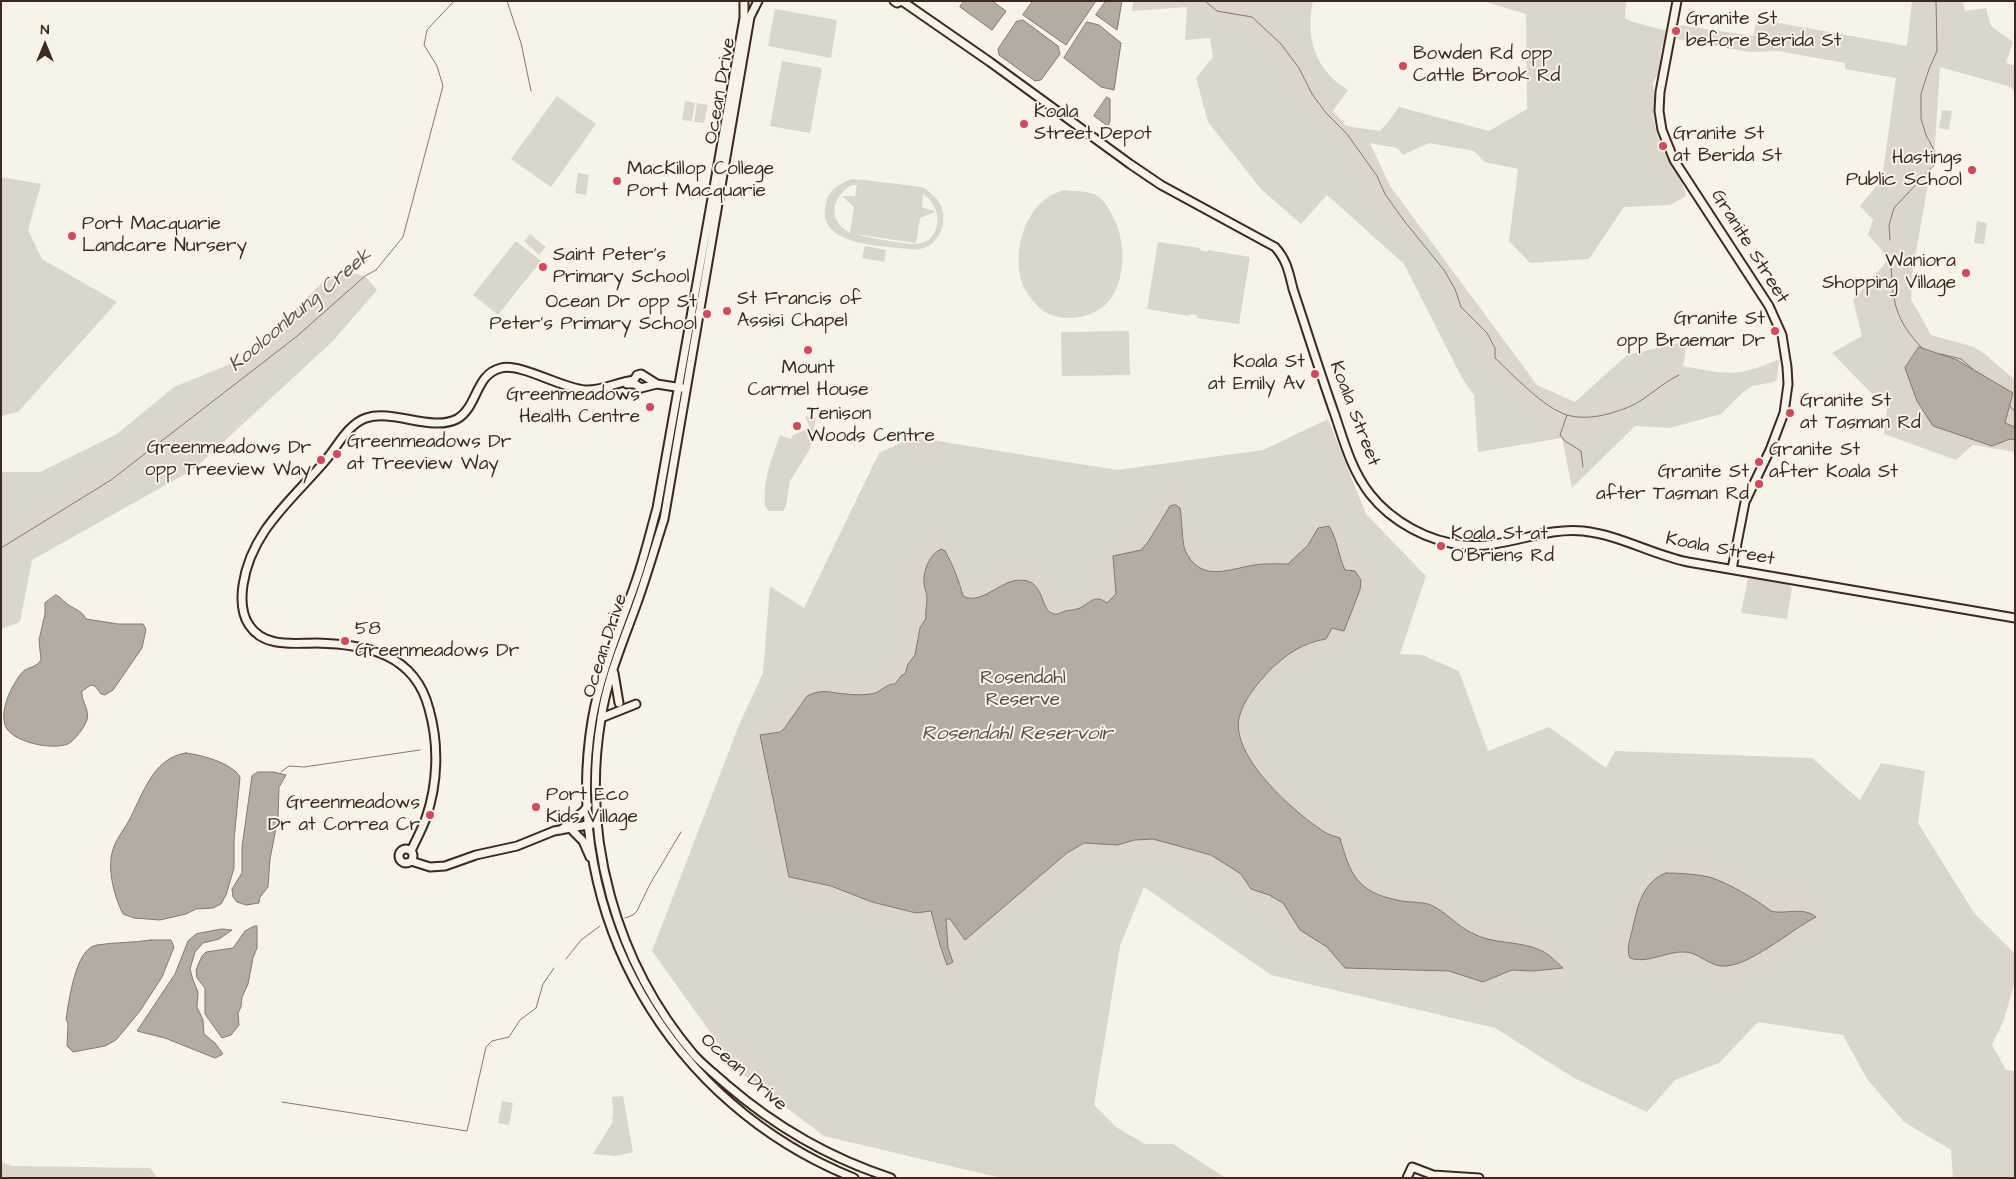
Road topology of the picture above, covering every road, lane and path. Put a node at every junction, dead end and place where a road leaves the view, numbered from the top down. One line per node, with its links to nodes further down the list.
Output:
1 (745, 1): 2 (street); 8 (street, Ocean Drive)
2 (758, 1): 9 (street, Ocean Drive)
3 (894, 1): 4 (street)
4 (902, 1): 10 (street, Koala Street)
5 (1678, 1): 10 (street, Granite Street)
6 (634, 382): 7 (street); 7 (street); 21 (street)
7 (646, 382): 8 (street)
8 (679, 388): 9 (street); 13 (street, Ocean Drive)
9 (687, 389): 12 (street, Ocean Drive)
10 (1732, 569): 11 (street, Koala Street)
11 (2015, 618)
12 (613, 667): 13 (street, Ocean Drive); 14 (street)
13 (600, 701): 16 (street, Ocean Drive); 17 (street, Ocean Drive)
14 (619, 703)
15 (636, 704): 16 (street)
16 (601, 718): 18 (street, Ocean Drive)
17 (588, 805): 18 (street, Ocean Drive); 19 (street)
18 (593, 826): 19 (street); 20 (street); 22 (street, Ocean Drive); 23 (street, Ocean Drive)
19 (561, 830): 21 (street)
20 (573, 831): 21 (street); 22 (street)
21 (551, 833)
22 (594, 864): 24 (street, Ocean Drive)
23 (818, 1148): 24 (street); 26 (street, Ocean Drive)
24 (811, 1159): 25 (street, Ocean Drive)
25 (854, 1178)
26 (891, 1178)
27 (1407, 1178): 28 (street)
28 (1479, 1178)

